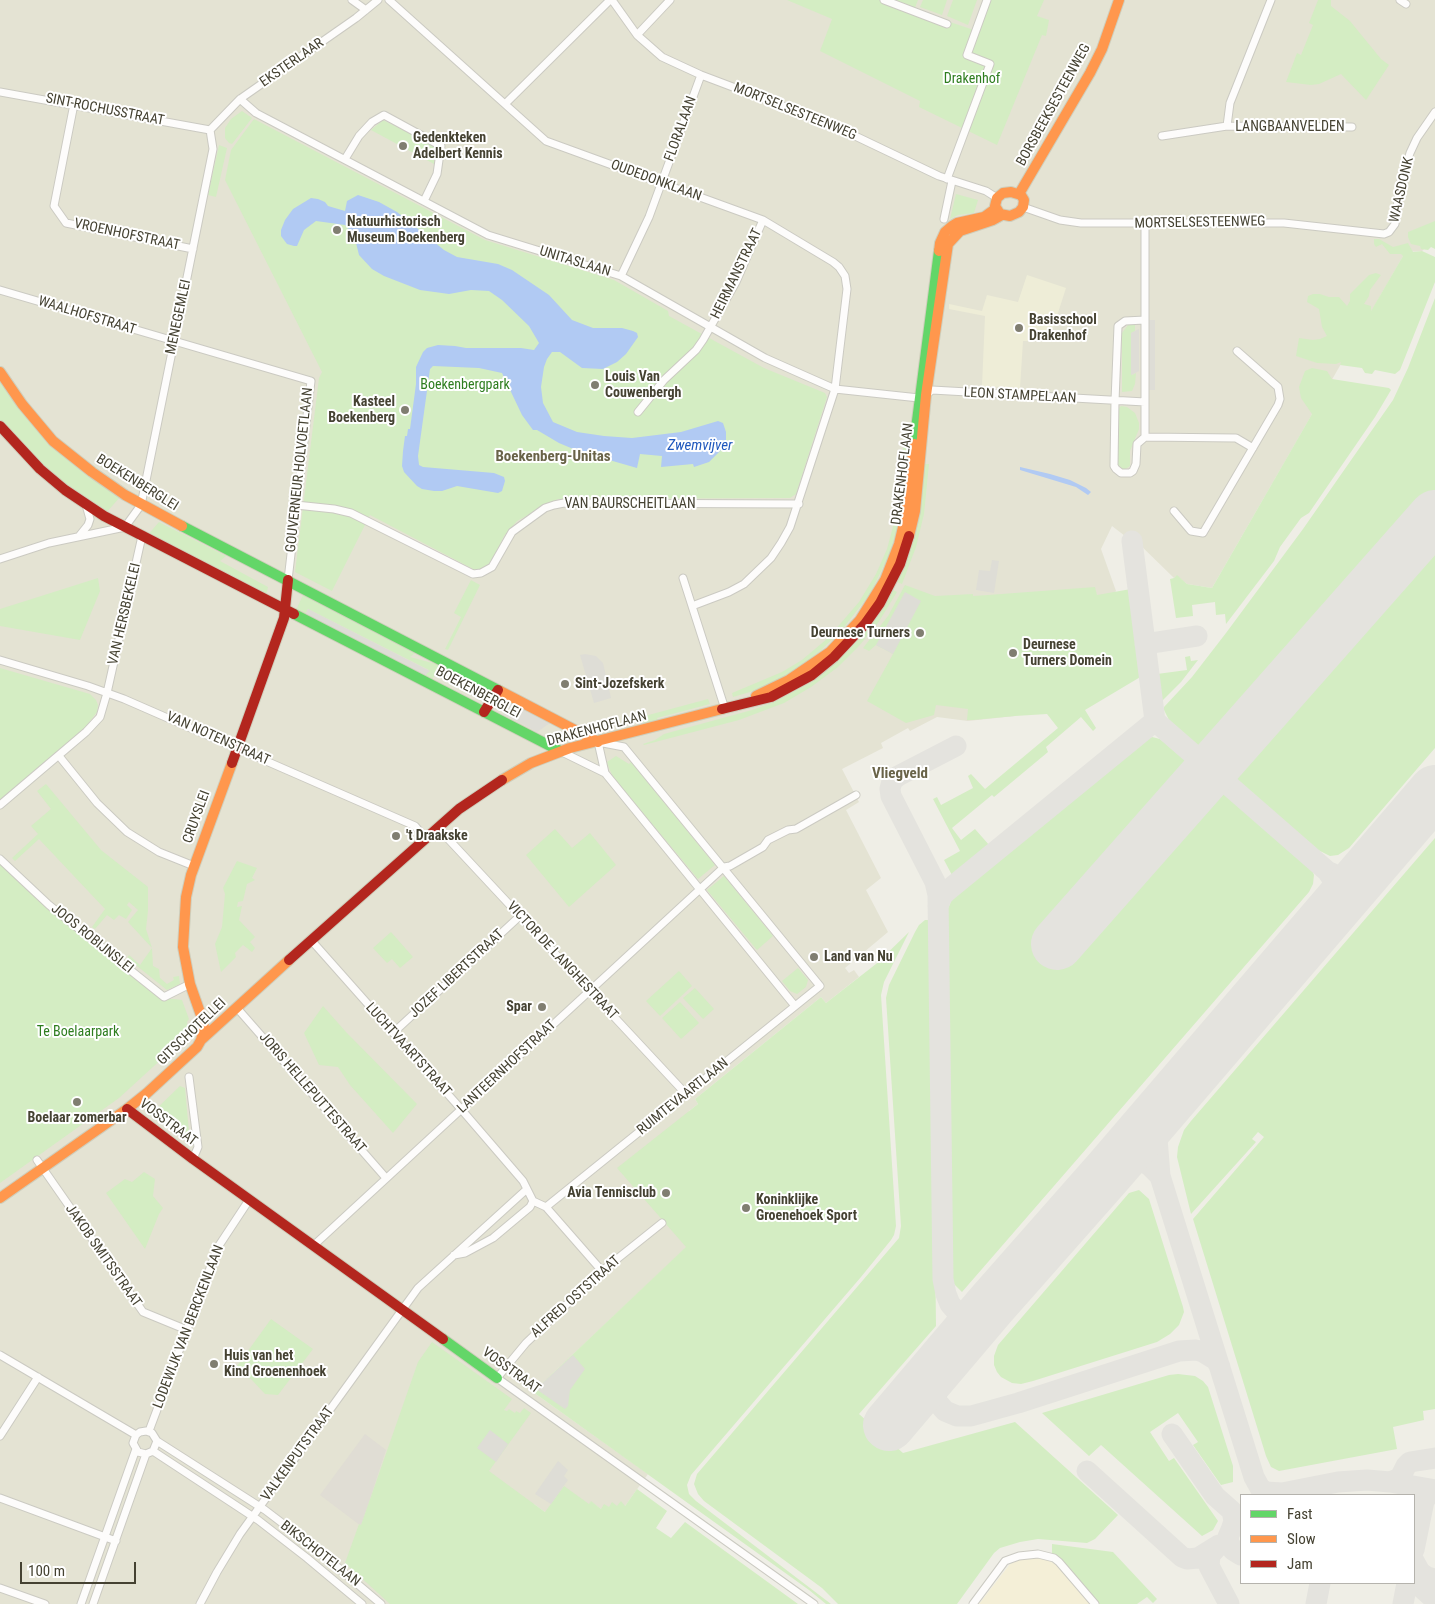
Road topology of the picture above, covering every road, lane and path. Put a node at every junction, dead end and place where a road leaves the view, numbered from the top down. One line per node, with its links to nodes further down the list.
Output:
1 (352, 0): 10 (street)
2 (378, 0): 10 (street, EKSTERLAAR)
3 (390, 0): 17 (street, OUDEDONKLAAN)
4 (611, 0): 12 (street, MORTSELSESTEENWEG); 17 (street)
5 (670, 0): 12 (street)
6 (884, 0): 11 (street)
7 (988, 0): 24 (street)
8 (1119, 0): 26 (street, BORSBEEKSESTEENWEG)
9 (1271, 0): 19 (street, LANGBAANVELDEN)
10 (366, 10): 15 (street, EKSTERLAAR)
11 (947, 24)
12 (637, 35): 13 (street, MORTSELSESTEENWEG)
13 (701, 75): 24 (street, MORTSELSESTEENWEG); 25 (street, FLORALAAN)
14 (0, 92): 16 (street, SINT-ROCHUSSTRAAT)
15 (240, 99): 21 (street, EKSTERLAAR); 23 (street, UNITASLAAN)
16 (74, 104): 21 (street, SINT-ROCHUSSTRAAT); 35 (street, VROENHOFSTRAAT)
17 (505, 104): 25 (street, OUDEDONKLAAN)
18 (1435, 112): 34 (street, WAASDONK)
19 (1227, 126): 20 (street, LANGBAANVELDEN); 22 (street, LANGBAANVELDEN)
20 (1352, 127)
21 (210, 130): 35 (street, MENEGEMLEI)
22 (1162, 136)
23 (345, 160): 28 (street, UNITASLAAN); 28 (street)
24 (950, 180): 27 (street, MORTSELSESTEENWEG); 31 (street)
25 (662, 183): 32 (street, OUDEDONKLAAN); 36 (street, FLORALAAN)
26 (1019, 194): 27 (street); 29 (street)
27 (998, 198): 30 (street)
28 (424, 201): 36 (street, UNITASLAAN)
29 (1023, 207): 30 (street); 33 (street, MORTSELSESTEENWEG)
30 (999, 212): 44 (street, DRAKENHOFLAAN)
31 (944, 219)
32 (763, 220): 39 (street, HEIRMANSTRAAT); 43 (street, OUDEDONKLAAN)
33 (1145, 224): 34 (street, MORTSELSESTEENWEG); 38 (street)
34 (1378, 234)
35 (193, 249): 40 (street, MENEGEMLEI)
36 (621, 276): 39 (street, UNITASLAAN)
37 (0, 290): 40 (street, WAALHOFSTRAAT)
38 (1145, 320): 45 (street); 46 (street)
39 (710, 328): 43 (street, UNITASLAAN); 47 (street, HEIRMANSTRAAT)
40 (173, 341): 53 (street, MENEGEMLEI); 54 (street, GOUVERNEUR HOLVOETLAAN)
41 (1237, 351): 50 (street)
42 (0, 372): 53 (street, BOEKENBERGLEI)
43 (835, 390): 44 (street, UNITASLAAN); 51 (street, OUDEDONKLAAN)
44 (923, 396): 45 (street, LEON STAMPELAAN); 67 (street, DRAKENHOFLAAN)
45 (1115, 400): 46 (street, LEON STAMPELAAN); 49 (street)
46 (1145, 402): 49 (street)
47 (638, 412)
48 (0, 426): 52 (street, BOEKENBERGLEI)
49 (1145, 437): 50 (street)
50 (1253, 448): 55 (street)
51 (799, 504): 54 (street, VAN BAURSCHEITLAAN); 62 (street, OUDEDONKLAAN)
52 (86, 505): 56 (street, BOEKENBERGLEI); 57 (street)
53 (141, 505): 56 (street); 61 (street, BOEKENBERGLEI)
54 (296, 505): 61 (street, GOUVERNEUR HOLVOETLAAN)
55 (1174, 511)
56 (125, 527): 57 (street); 58 (street, BOEKENBERGLEI)
57 (79, 536): 59 (street)
58 (142, 536): 63 (street, BOEKENBERGLEI); 66 (street, VAN HERSBEKELEI)
59 (0, 559)
60 (683, 578): 62 (street)
61 (288, 580): 63 (street); 65 (street, BOEKENBERGLEI)
62 (692, 606): 67 (street)
63 (286, 609): 68 (street, BOEKENBERGLEI); 70 (street, CRUYSLEI)
64 (0, 660): 66 (street, VAN NOTENSTRAAT)
65 (498, 690): 68 (street); 69 (street, BOEKENBERGLEI)
66 (107, 693): 70 (street, VAN NOTENSTRAAT); 72 (street)
67 (725, 709): 69 (street, DRAKENHOFLAAN)
68 (484, 712): 71 (street, BOEKENBERGLEI)
69 (598, 742): 71 (street, DRAKENHOFLAAN); 73 (street, BOEKENBERGLEI); 80 (street, BOEKENBERGLEI)
70 (237, 748): 77 (street, VAN NOTENSTRAAT); 79 (street, CRUYSLEI)
71 (560, 751): 73 (street, BOEKENBERGLEI); 76 (street, DRAKENHOFLAAN)
72 (59, 756): 75 (street); 79 (street)
73 (605, 773): 82 (street, BOEKENBERGLEI)
74 (856, 795): 80 (street, LANTEERNHOFSTRAAT)
75 (0, 805)
76 (438, 828): 77 (street, DRAKENHOFLAAN); 83 (street, VICTOR DE LANGHESTRAAT)
77 (425, 838): 81 (street, DRAKENHOFLAAN)
78 (0, 859): 85 (street, JOOS ROBIJNSLEI)
79 (194, 866): 85 (street, CRUYSLEI)
80 (724, 867): 82 (street, LANTEERNHOFSTRAAT); 86 (street, BOEKENBERGLEI)
81 (390, 870): 84 (street, GITSCHOTELLEI)
82 (700, 888): 87 (street, LANTEERNHOFSTRAAT); 88 (street, BOEKENBERGLEI)
83 (521, 915): 87 (street, VICTOR DE LANGHESTRAAT); 90 (street, JOZEF LIBERTSTRAAT)
84 (311, 940): 89 (street, GITSCHOTELLEI); 90 (street, LUCHTVAARTSTRAAT)
85 (190, 984): 91 (street, CRUYSLEI)
86 (820, 986): 88 (street, RUIMTEVAARTLAAN)
87 (590, 990): 93 (street, VICTOR DE LANGHESTRAAT); 95 (street, LANTEERNHOFSTRAAT)
88 (795, 1006): 93 (street, RUIMTEVAARTLAAN)
89 (237, 1008): 91 (street, GITSCHOTELLEI); 98 (street, JORIS HELLEPUTTESTRAAT)
90 (393, 1033): 95 (street, LUCHTVAARTSTRAAT)
91 (201, 1040): 94 (street, GITSCHOTELLEI)
92 (189, 1078): 96 (street, VOSSTRAAT)
93 (686, 1094): 103 (street, RUIMTEVAARTLAAN)
94 (127, 1109): 96 (street, VOSSTRAAT); 97 (street, GITSCHOTELLEI)
95 (461, 1109): 98 (street, LANTEERNHOFSTRAAT); 99 (street, LUCHTVAARTSTRAAT)
96 (193, 1159): 101 (street, VOSSTRAAT)
97 (40, 1164): 100 (street, GITSCHOTELLEI); 109 (street, JAKOB SMITSSTRAAT)
98 (386, 1178): 105 (street, LANTEERNHOFSTRAAT)
99 (528, 1189): 102 (street, LUCHTVAARTSTRAAT); 106 (street, VALKENPUTSTRAAT)
100 (0, 1198)
101 (250, 1200): 105 (street, VOSSTRAAT); 109 (street, LODEWIJK VAN BERCKENLAAN)
102 (533, 1201): 103 (street); 106 (street)
103 (546, 1207): 107 (street)
104 (662, 1223): 107 (street, ALFRED OSTSTRAAT)
105 (312, 1246): 108 (street, VOSSTRAAT)
106 (454, 1255): 108 (street, VALKENPUTSTRAAT)
107 (602, 1271): 112 (street, ALFRED OSTSTRAAT)
108 (403, 1309): 112 (street, VOSSTRAAT); 120 (street, VALKENPUTSTRAAT)
109 (187, 1330): 113 (street, LODEWIJK VAN BERCKENLAAN)
110 (0, 1355): 111 (street)
111 (38, 1378): 114 (street); 115 (street)
112 (497, 1378): 131 (street, VOSSTRAAT)
113 (149, 1431): 114 (street); 116 (street, BIKSCHOTELAAN)
114 (136, 1435): 117 (street)
115 (0, 1436)
116 (156, 1441): 118 (street); 120 (street, BIKSCHOTELAAN)
117 (136, 1449): 118 (street, BIKSCHOTELAAN); 122 (street)
118 (149, 1452): 121 (street, BIKSCHOTELAAN); 123 (street)
119 (0, 1498): 122 (street)
120 (260, 1508): 121 (street, VALKENPUTSTRAAT); 130 (street, BIKSCHOTELAAN)
121 (253, 1516): 128 (street, VALKENPUTSTRAAT); 129 (street, BIKSCHOTELAAN)
122 (105, 1537): 123 (street); 126 (street)
123 (116, 1541): 127 (street)
124 (0, 1588): 125 (street)
125 (45, 1604)
126 (81, 1604)
127 (94, 1604)
128 (200, 1604)
129 (362, 1604)
130 (382, 1604)
131 (814, 1604)
132 (973, 1604): 133 (street)
133 (1095, 1604)

